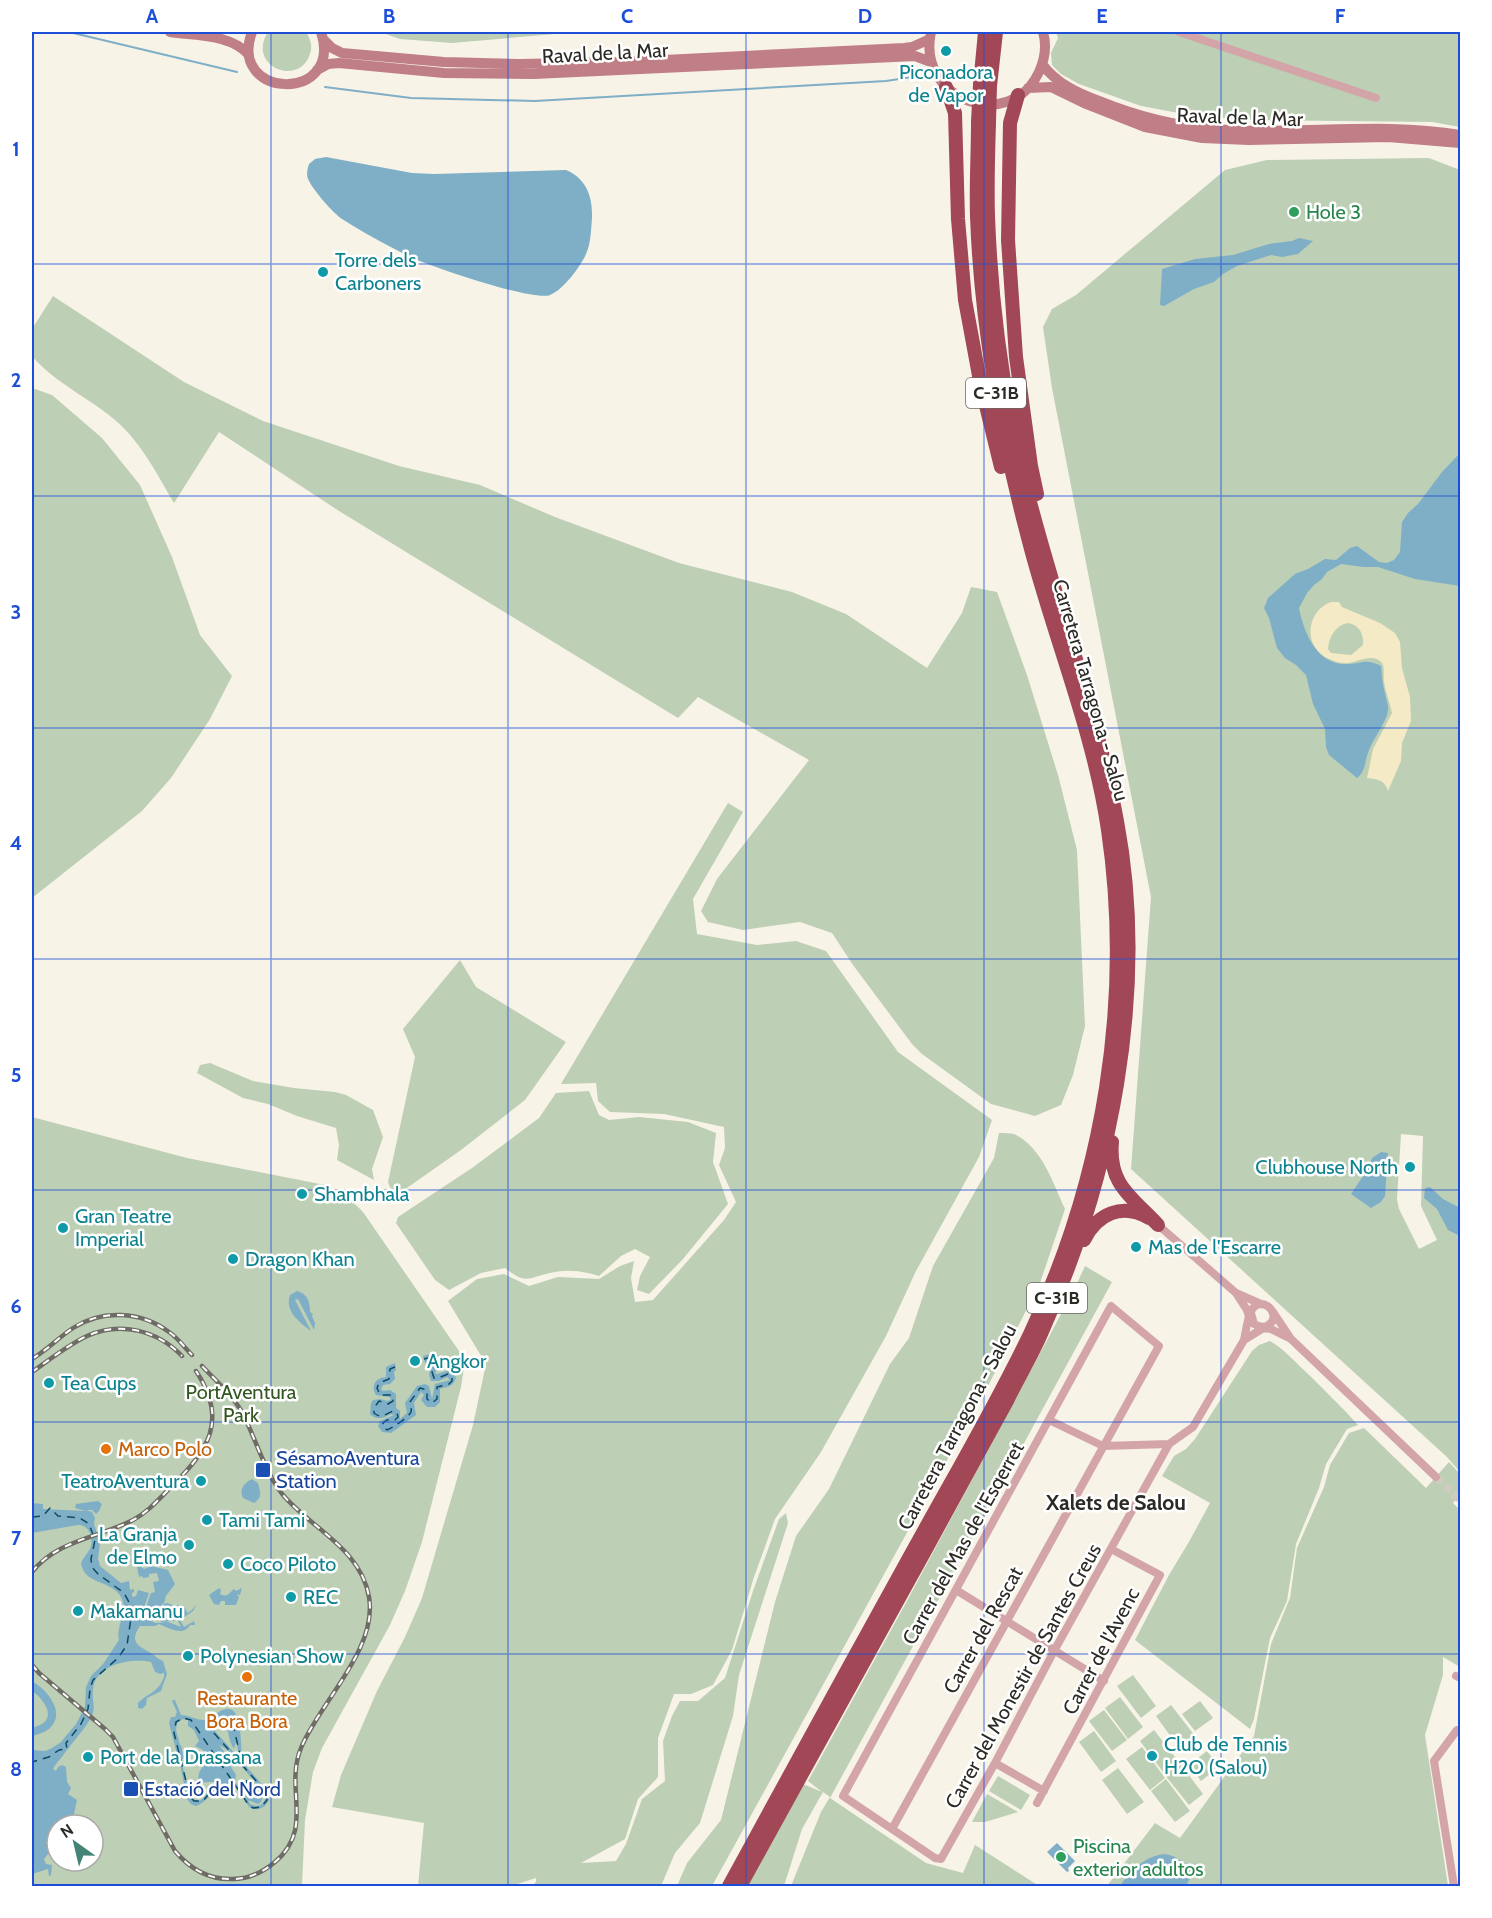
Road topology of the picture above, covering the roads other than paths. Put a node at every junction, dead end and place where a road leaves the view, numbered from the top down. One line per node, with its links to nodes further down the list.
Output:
1 (170, 32): 10 (street, Raval de la Mar)
2 (252, 32): 10 (street)
3 (985, 32): 14 (highway, Carretera Tarragona - Salou / C-31B)
4 (996, 32): 14 (highway, C-31B)
5 (1053, 32): 9 (street)
6 (1179, 32): 17 (street)
7 (930, 35): 8 (street, Raval de la Mar); 11 (street)
8 (322, 36): 13 (street, Raval de la Mar)
9 (1044, 36): 12 (street)
10 (249, 55): 13 (street, Raval de la Mar)
11 (931, 62): 13 (street, Raval de la Mar); 15 (street)
12 (1042, 64): 16 (street); 18 (street, Raval de la Mar)
13 (317, 70)
14 (985, 86): 20 (highway, Carretera Tarragona - Salou / C-31B, bridge)
15 (946, 87): 16 (street); 20 (highway)
16 (1023, 92): 19 (street, Raval de la Mar); 20 (highway)
17 (1376, 98)
18 (1461, 135)
19 (1461, 143)
20 (1068, 651): 21 (highway, Carretera Tarragona - Salou / C-31B); 46 (highway, Carretera Tarragona - Salou / C-31B)
21 (1118, 1071): 22 (highway); 23 (highway, Carretera Tarragona - Salou / C-31B)
22 (1158, 1224): 23 (highway); 24 (street)
23 (1068, 1272): 47 (highway, Carretera Tarragona - Salou / C-31B)
24 (1236, 1293): 25 (street); 28 (street)
25 (1261, 1304): 27 (street); 28 (street)
26 (1111, 1306): 32 (street, Carrer del Mas de l'Esqerret); 34 (street, Carrer del Rescat)
27 (1273, 1311): 29 (street); 30 (street)
28 (1250, 1317): 29 (street); 31 (street)
29 (1263, 1327): 30 (street); 31 (street)
30 (1291, 1339): 35 (street)
31 (1244, 1340): 33 (street)
32 (1049, 1420): 34 (street); 37 (street, Carrer del Mas de l'Esqerret)
33 (1169, 1444): 34 (street); 36 (street, Carrer del Monestir de Santes Creus)
34 (1103, 1446): 38 (street, Carrer del Rescat)
35 (1436, 1477)
36 (1111, 1549): 39 (street, Carrer del Monestir de Santes Creus); 40 (street, Carrer de l'Avenc)
37 (956, 1590): 38 (street); 45 (street, Carrer del Mas de l'Esqerret)
38 (1006, 1622): 39 (street); 45 (street, Carrer del Rescat)
39 (1054, 1651): 40 (street); 42 (street, Carrer del Monestir de Santes Creus)
40 (1104, 1682): 43 (street, Carrer de l'Avenc)
41 (1461, 1730): 48 (street)
42 (995, 1763): 43 (street); 45 (street, Carrer del Monestir de Santes Creus)
43 (1044, 1791): 44 (street, Carrer de l'Avenc)
44 (1037, 1803)
45 (892, 1829)
46 (729, 1887)
47 (740, 1887)
48 (1454, 1887)

